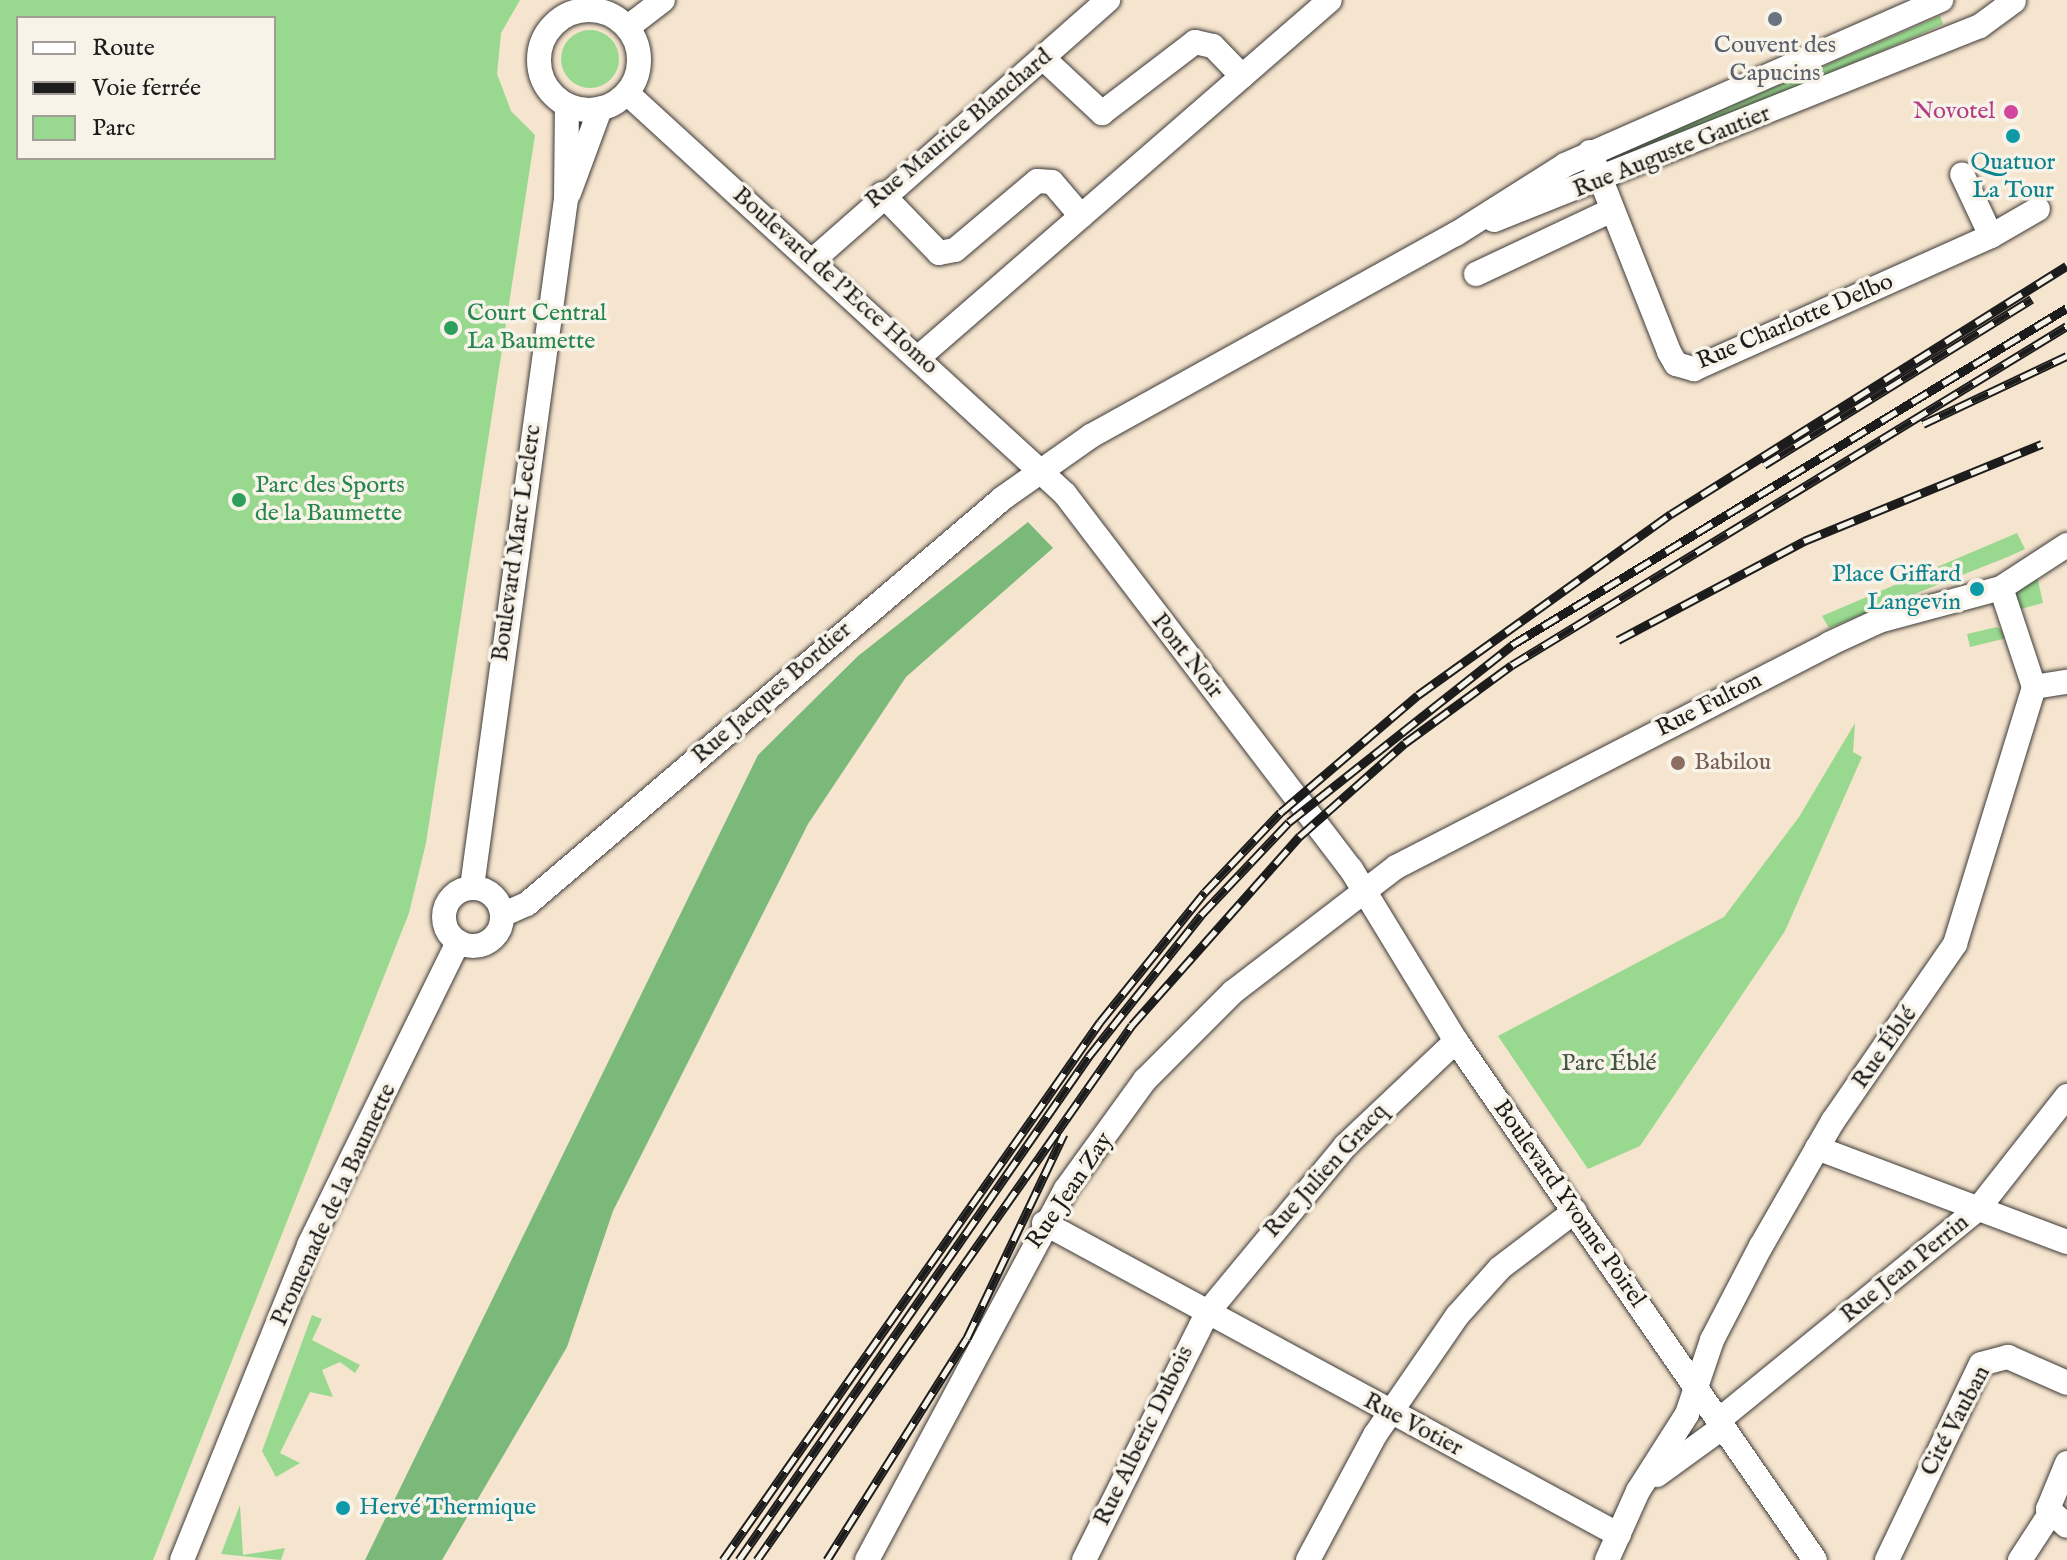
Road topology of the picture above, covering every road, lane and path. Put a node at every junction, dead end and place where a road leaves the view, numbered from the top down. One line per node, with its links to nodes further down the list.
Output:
1 (663, 0): 7 (street)
2 (1108, 0): 8 (street, Rue Maurice Blanchard)
3 (1330, 0): 9 (street)
4 (1941, 0): 13 (street, Rue Auguste Gautier)
5 (2014, 0): 15 (street, Rue Auguste Gautier)
6 (591, 5): 7 (street); 11 (street)
7 (628, 27): 10 (street)
8 (1043, 58): 9 (street); 16 (street, Rue Maurice Blanchard)
9 (1242, 76): 20 (street)
10 (627, 93): 12 (street); 23 (street, Boulevard de l'Ecce Homo)
11 (567, 105): 12 (street); 17 (street, Boulevard Marc Leclerc)
12 (600, 109): 17 (street, Boulevard Marc Leclerc)
13 (1590, 152): 15 (street, Rue Charlotte Delbo); 21 (street, Rue Auguste Gautier)
14 (1962, 174): 22 (street)
15 (1601, 180): 19 (street, Rue Charlotte Delbo); 21 (street, Rue Auguste Gautier)
16 (882, 194): 20 (street); 23 (street, Rue Maurice Blanchard)
17 (566, 199): 32 (street, Boulevard Marc Leclerc)
18 (2038, 209): 22 (street, Rue Charlotte Delbo)
19 (1610, 211): 22 (street, Rue Charlotte Delbo); 24 (street)
20 (1081, 216): 25 (street)
21 (1456, 234): 26 (street, Rue Auguste Gautier)
22 (1991, 236)
23 (812, 261): 25 (street, Boulevard de l'Ecce Homo)
24 (1476, 274)
25 (919, 357): 26 (street, Boulevard de l'Ecce Homo)
26 (1042, 469): 31 (street, Pont Noir); 34 (street, Rue Jacques Bordier)
27 (2067, 545): 28 (street, Rue Fulton)
28 (2001, 588): 30 (street); 33 (street, Rue Fulton)
29 (2067, 682): 30 (street)
30 (2034, 687): 38 (street, Rue Éblé)
31 (1332, 843): 33 (street, Boulevard Yvonne Poirel)
32 (472, 887): 34 (street); 35 (street)
33 (1363, 895): 36 (street, Boulevard Yvonne Poirel); 41 (street, Rue Jean Zay)
34 (502, 915): 35 (street)
35 (458, 942): 53 (street, Promenade de la Baumette)
36 (1456, 1041): 40 (street, Boulevard Yvonne Poirel); 43 (street, Rue Julien Gracq)
37 (2067, 1096): 39 (street, Rue Jean Perrin)
38 (1817, 1148): 39 (street); 45 (street, Rue Éblé)
39 (1978, 1209): 42 (street); 47 (street, Rue Jean Perrin)
40 (1575, 1211): 45 (street, Boulevard Yvonne Poirel); 46 (street)
41 (1044, 1223): 43 (street, Rue Votier); 52 (street, Rue Jean Zay)
42 (2067, 1242)
43 (1207, 1313): 46 (street, Rue Votier); 54 (street, Rue Alberic Dubois)
44 (2067, 1383): 58 (street, Cité Vauban)
45 (1696, 1386): 47 (street, Boulevard Yvonne Poirel); 49 (street, Rue Éblé)
46 (1390, 1413): 51 (street, Rue Votier); 55 (street)
47 (1721, 1423): 49 (street, Rue Éblé); 57 (street, Boulevard Yvonne Poirel)
48 (2067, 1463): 50 (street)
49 (1644, 1482): 51 (street, Rue Éblé)
50 (2058, 1520): 59 (street)
51 (1619, 1535): 56 (street, Rue Éblé)
52 (868, 1559)
53 (182, 1560)
54 (1084, 1560)
55 (1308, 1560)
56 (1607, 1560)
57 (1815, 1560)
58 (1887, 1560)
59 (2020, 1560)

